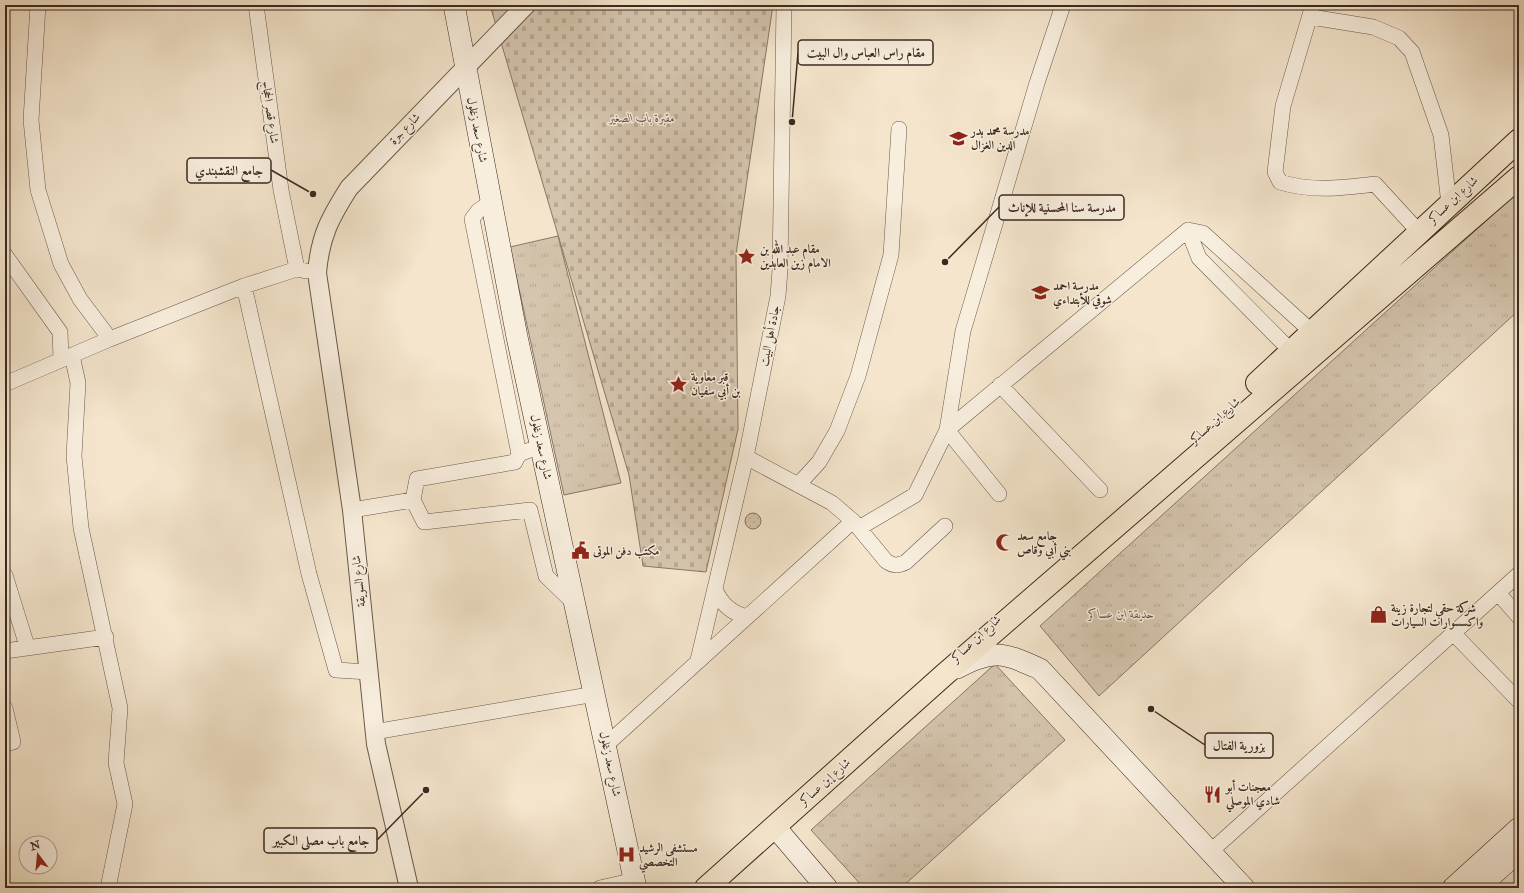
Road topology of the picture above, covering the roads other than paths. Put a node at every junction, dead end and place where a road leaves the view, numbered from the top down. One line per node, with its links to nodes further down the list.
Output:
1 (38, 5): 21 (street)
2 (256, 5): 17 (street, شارع قصر الحجاج)
3 (454, 5): 8 (main road, شارع سعد زغلول)
4 (526, 5): 8 (street, شارع جرة)
5 (784, 5): 29 (street, جادة أهل البيت)
6 (1063, 5): 26 (street)
7 (1312, 11): 13 (street); 15 (street)
8 (465, 67): 12 (main road, شارع سعد زغلول); 18 (street, شارع جرة)
9 (899, 129): 30 (street)
10 (1519, 140): 13 (main road, شارع ابن عساكر)
11 (1519, 177): 50 (main road, شارع ابن عساكر)
12 (491, 202): 27 (main road, شارع سعد زغلول); 28 (street)
13 (1449, 204): 15 (main road, شارع ابن عساكر)
14 (1188, 230): 20 (street); 22 (street); 25 (street)
15 (1419, 232): 20 (main road, شارع ابن عساكر)
16 (5, 255): 23 (street)
17 (297, 269): 18 (street); 19 (street)
18 (317, 273): 34 (street, شارع السويقة)
19 (244, 286): 21 (street); 49 (street)
20 (1312, 332): 22 (main road, شارع ابن عساكر)
21 (110, 339): 23 (street)
22 (1292, 352): 50 (main road, شارع ابن عساكر)
23 (67, 357): 24 (street); 45 (street)
24 (5, 384)
25 (1000, 386): 26 (street); 31 (street)
26 (947, 430): 32 (street); 35 (street)
27 (541, 446): 28 (street); 41 (main road, شارع سعد زغلول)
28 (519, 454): 33 (street)
29 (746, 457): 30 (street); 39 (street, جادة أهل البيت)
30 (798, 485): 35 (street)
31 (1100, 490)
32 (999, 494)
33 (413, 500): 34 (street); 41 (street)
34 (352, 510): 49 (street, شارع السويقة)
35 (856, 524): 36 (street); 43 (street)
36 (945, 526)
37 (5, 574): 46 (street)
38 (1519, 574): 40 (street)
39 (715, 589): 43 (street); 48 (street, جادة أهل البيت)
40 (1498, 593): 42 (street); 44 (street)
41 (576, 604): 51 (main road, شارع سعد زغلول)
42 (1519, 616)
43 (747, 617): 48 (street)
44 (1453, 633): 52 (street); 59 (street)
45 (106, 637): 46 (street); 62 (street)
46 (27, 646): 47 (street)
47 (5, 650)
48 (698, 660): 56 (street)
49 (369, 672): 54 (street, شارع السويقة)
50 (944, 675): 57 (main road, شارع إبن عساكر); 59 (main road)
51 (595, 694): 54 (street); 56 (main road, شارع سعد زغلول)
52 (1519, 701)
53 (5, 708): 55 (street)
54 (374, 732): 63 (street, شارع السويقة)
55 (5, 744)
56 (606, 745): 61 (main road, شارع سعد زغلول)
57 (775, 827): 65 (main road, شارع إبن عساكر); 66 (main road)
58 (1519, 828): 68 (main road)
59 (1210, 852): 67 (main road)
60 (1519, 852): 69 (main road)
61 (635, 884): 64 (street)
62 (108, 888)
63 (408, 888)
64 (600, 888)
65 (706, 888)
66 (827, 888)
67 (1244, 888)
68 (1453, 888)
69 (1478, 888)

